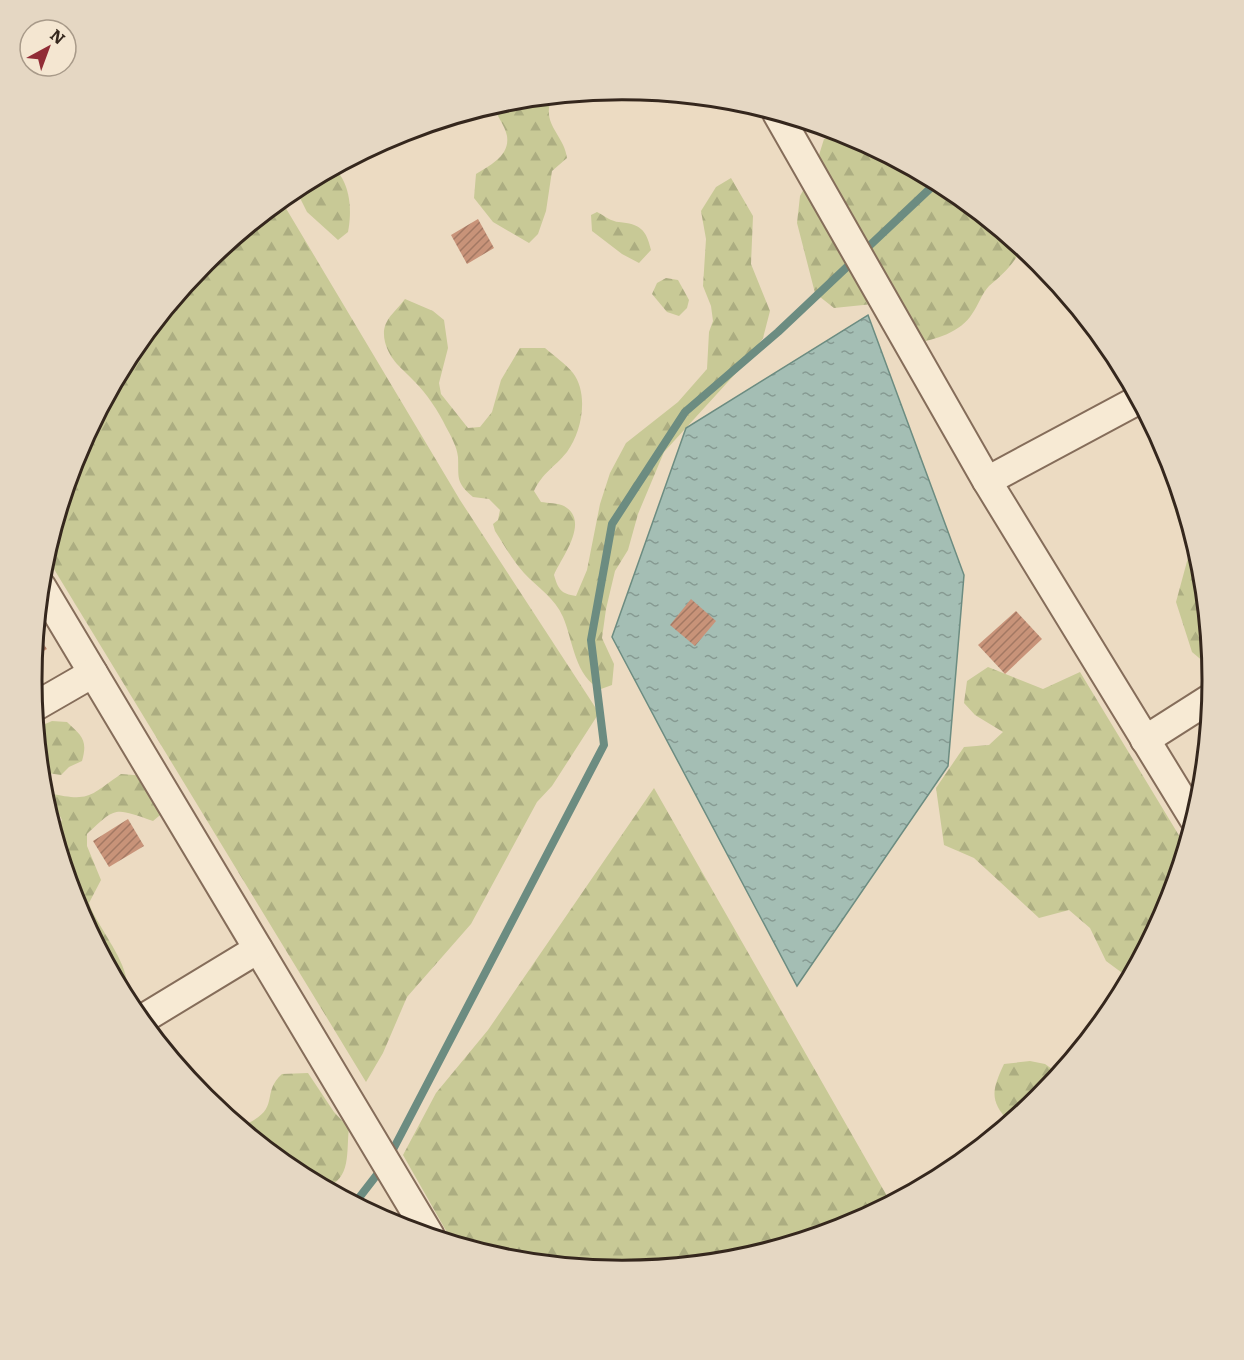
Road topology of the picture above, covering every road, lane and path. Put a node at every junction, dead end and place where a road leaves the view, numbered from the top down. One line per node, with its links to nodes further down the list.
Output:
1 (783, 123): 3 (street)
2 (1131, 404): 3 (street)
3 (987, 481): 8 (street)
4 (48, 598): 5 (street)
5 (93, 673): 6 (street); 10 (street)
6 (43, 702)
7 (1201, 704): 8 (street)
8 (1145, 740): 9 (street)
9 (1187, 808)
10 (258, 949): 11 (street); 12 (street)
11 (149, 1015)
12 (423, 1224)

